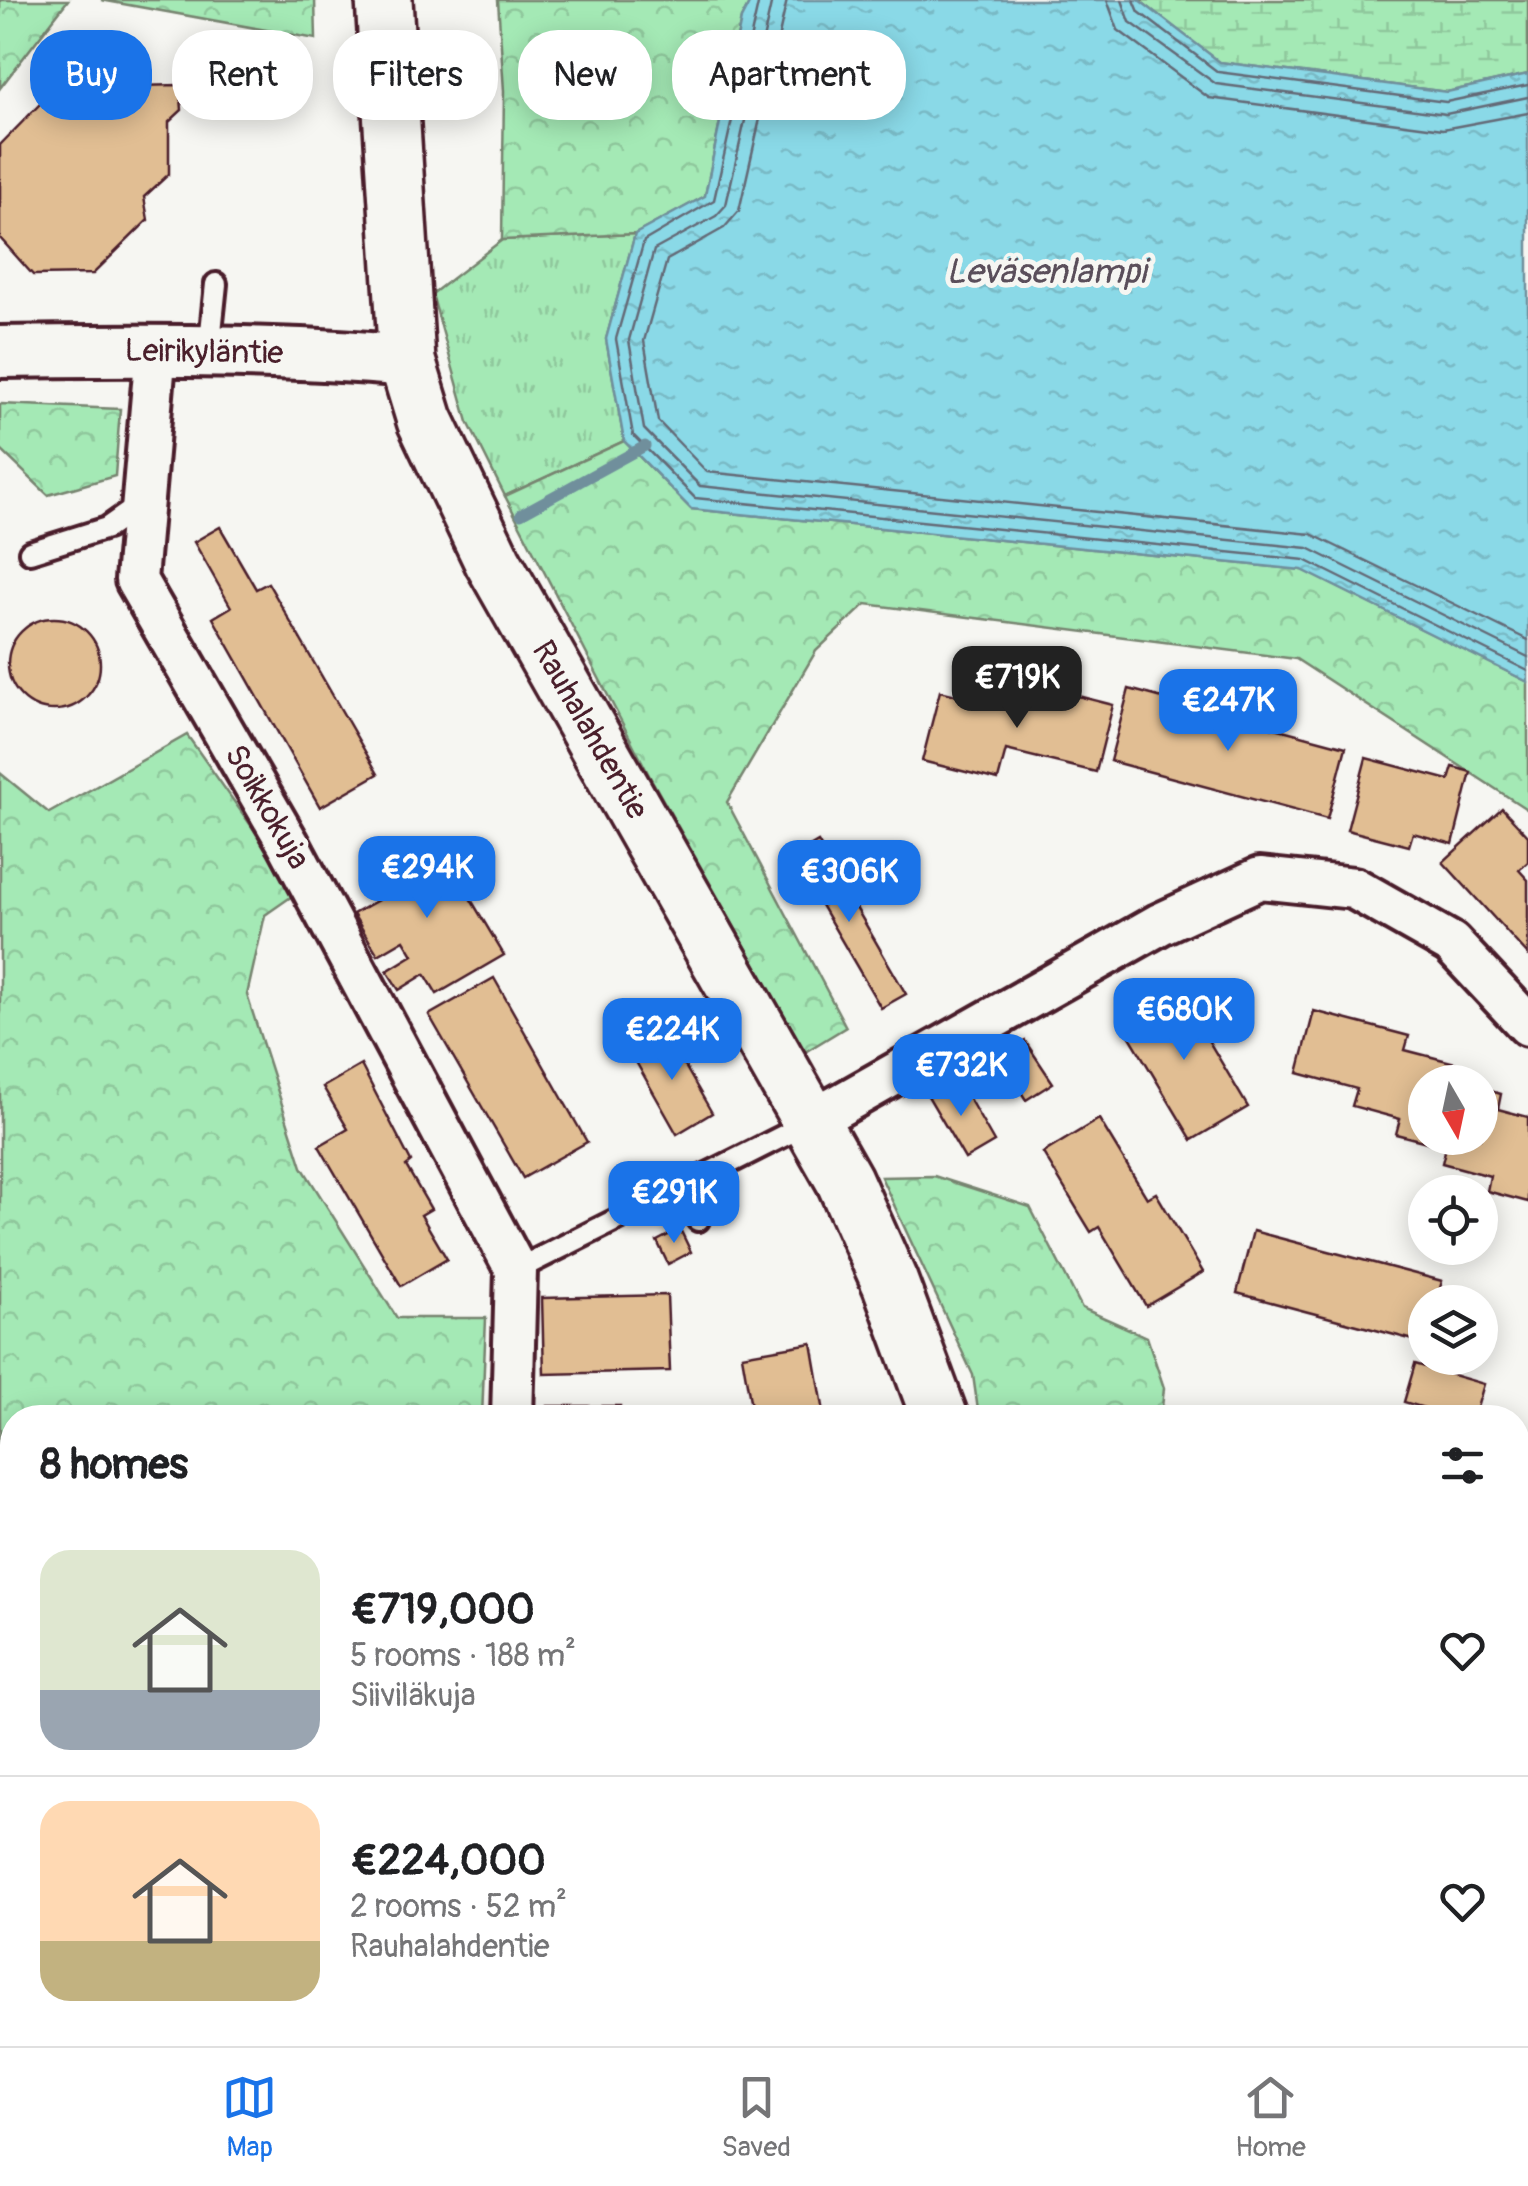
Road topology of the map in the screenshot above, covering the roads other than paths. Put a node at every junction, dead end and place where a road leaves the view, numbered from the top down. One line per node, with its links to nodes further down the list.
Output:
1 (384, 0): 6 (main road, Rauhalahdentie)
2 (216, 284): 4 (lane)
3 (156, 349): 4 (street, Leirikyläntie); 5 (street, Leirikyläntie); 7 (street, Soikkokuja)
4 (210, 351): 6 (street, Leirikyläntie)
5 (0, 352)
6 (407, 362): 10 (main road, Rauhalahdentie)
7 (142, 503): 8 (lane); 13 (street, Soikkokuja)
8 (30, 552)
9 (1528, 1025): 10 (street)
10 (810, 1122): 11 (lane); 15 (main road, Rauhalahdentie)
11 (678, 1184): 12 (lane); 13 (lane)
12 (698, 1220)
13 (516, 1270): 14 (street, Soikkokuja)
14 (512, 1405)
15 (935, 1405)

